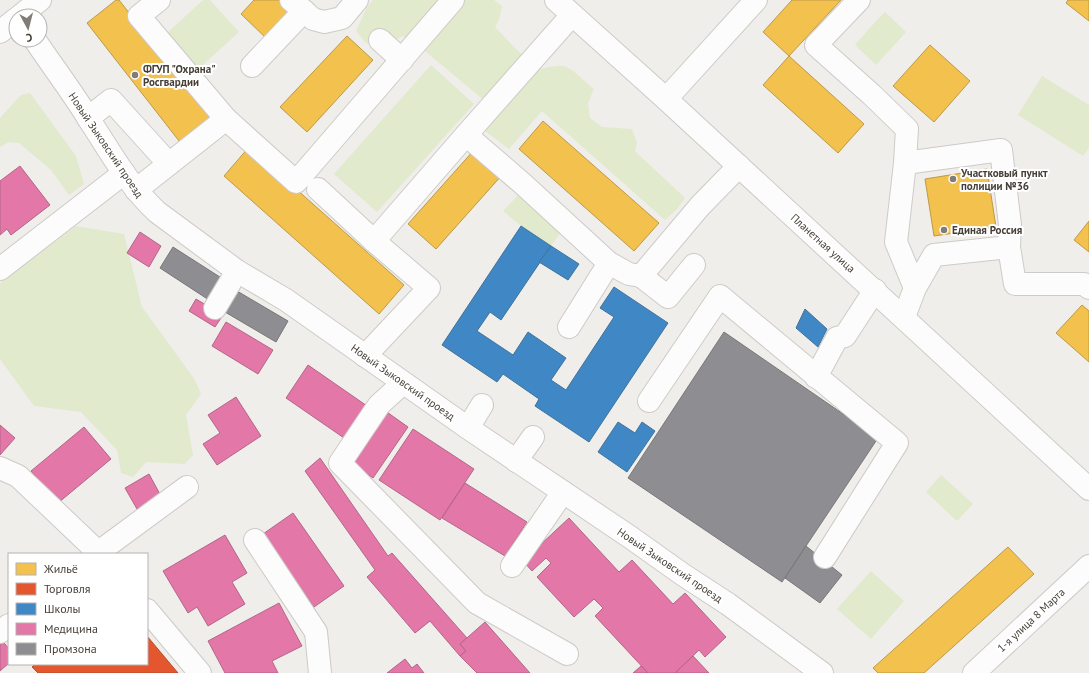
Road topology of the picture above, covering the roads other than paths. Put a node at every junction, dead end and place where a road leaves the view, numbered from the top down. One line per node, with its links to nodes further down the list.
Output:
1 (40, 0): 9 (street)
2 (159, 0): 19 (street)
3 (357, 0): 8 (street)
4 (453, 0): 15 (street)
5 (556, 0): 10 (street, Планетная улица)
6 (756, 0): 17 (street)
7 (859, 0): 21 (street)
8 (298, 6): 16 (street)
9 (30, 8)
10 (572, 15): 17 (street, Планетная улица); 20 (street)
11 (8, 26): 12 (street)
12 (0, 32)
13 (380, 40): 15 (street)
14 (40, 48): 18 (street, Новый Зыковский проезд)
15 (402, 60): 19 (street)
16 (252, 66)
17 (666, 99): 23 (street, Планетная улица)
18 (88, 118): 22 (street); 24 (street, Новый Зыковский проезд)
19 (226, 119): 22 (street)
20 (466, 134): 27 (street); 29 (street)
21 (905, 163): 28 (street); 34 (street)
22 (169, 164): 26 (street)
23 (739, 166): 33 (street); 36 (street, Планетная улица)
24 (124, 173): 26 (street, Новый Зыковский проезд); 31 (street)
25 (318, 189): 27 (street)
26 (136, 190): 32 (street, Новый Зыковский проезд)
27 (374, 241): 40 (street)
28 (1009, 246): 34 (street); 35 (street)
29 (609, 263): 33 (street); 39 (street)
30 (694, 265): 33 (street)
31 (0, 269)
32 (237, 271): 37 (street); 40 (street, Новый Зыковский проезд)
33 (641, 276)
34 (916, 288): 38 (street)
35 (1089, 288)
36 (875, 290): 38 (street, Планетная улица); 41 (street)
37 (215, 308)
38 (904, 317): 50 (street, Планетная улица)
39 (569, 327)
40 (365, 356): 42 (street, Новый Зыковский проезд)
41 (816, 377): 43 (street); 54 (street)
42 (403, 382): 45 (street, Новый Зыковский проезд); 60 (street)
43 (649, 400)
44 (482, 405): 45 (street)
45 (468, 428): 47 (street, Новый Зыковский проезд)
46 (533, 437): 47 (street)
47 (516, 461): 51 (street, Новый Зыковский проезд)
48 (0, 468): 53 (street)
49 (188, 487): 53 (street)
50 (1089, 489)
51 (564, 492): 55 (street); 63 (street, Новый Зыковский проезд)
52 (255, 540): 62 (street)
53 (98, 553)
54 (825, 557)
55 (512, 566)
56 (1089, 566): 64 (street, 1-я улица 8 Марта)
57 (148, 611): 61 (street)
58 (8, 626): 59 (street)
59 (0, 632)
60 (567, 654)
61 (200, 673)
62 (320, 673)
63 (822, 673)
64 (974, 673)

